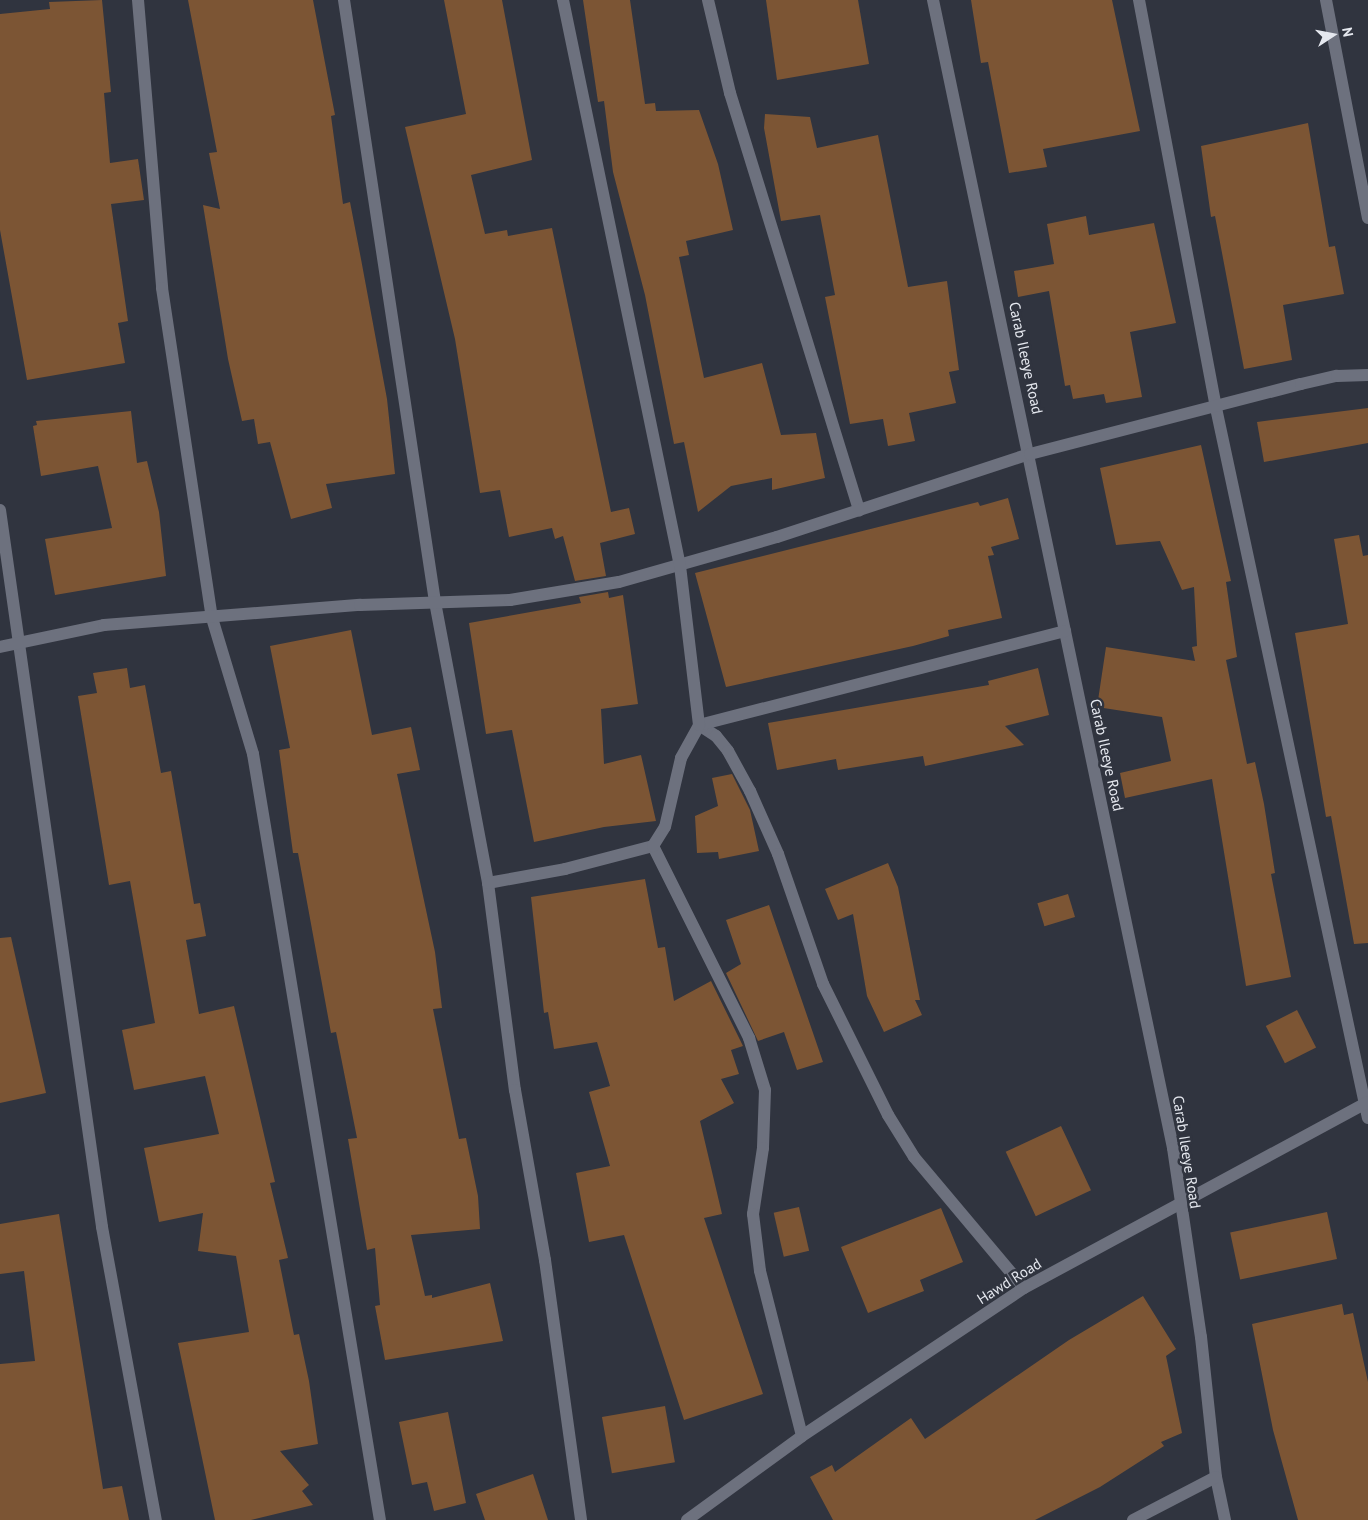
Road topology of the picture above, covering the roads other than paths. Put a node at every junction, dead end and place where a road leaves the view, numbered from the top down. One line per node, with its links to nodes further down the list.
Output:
1 (138, 0): 16 (street)
2 (344, 0): 15 (street)
3 (563, 0): 14 (street)
4 (708, 0): 13 (street)
5 (933, 0): 11 (street, Carab Ileeye Road)
6 (1139, 0): 10 (street)
7 (1326, 0): 8 (street)
8 (1368, 218)
9 (1368, 375): 10 (street)
10 (1216, 408): 11 (street); 23 (street)
11 (1030, 454): 13 (street); 17 (street, Carab Ileeye Road)
12 (0, 510): 18 (street)
13 (859, 511): 14 (street)
14 (680, 566): 15 (street); 20 (street)
15 (435, 602): 16 (street); 22 (street)
16 (212, 618): 18 (street); 30 (street)
17 (1065, 631): 20 (street); 25 (street, Carab Ileeye Road)
18 (20, 644): 19 (street); 29 (street)
19 (0, 647)
20 (699, 725): 21 (street); 26 (street)
21 (653, 846): 22 (street); 27 (street)
22 (488, 882): 31 (street)
23 (1367, 1102): 24 (street); 25 (street, Hawd Road)
24 (1368, 1118)
25 (1178, 1204): 26 (street, Hawd Road); 28 (street, Carab Ileeye Road)
26 (1024, 1288): 27 (street, Hawd Road)
27 (802, 1436): 32 (street, Hawd Road)
28 (1216, 1477): 33 (street); 34 (street, Carab Ileeye Road)
29 (156, 1520)
30 (380, 1520)
31 (581, 1520)
32 (687, 1520)
33 (1133, 1520)
34 (1225, 1520)

